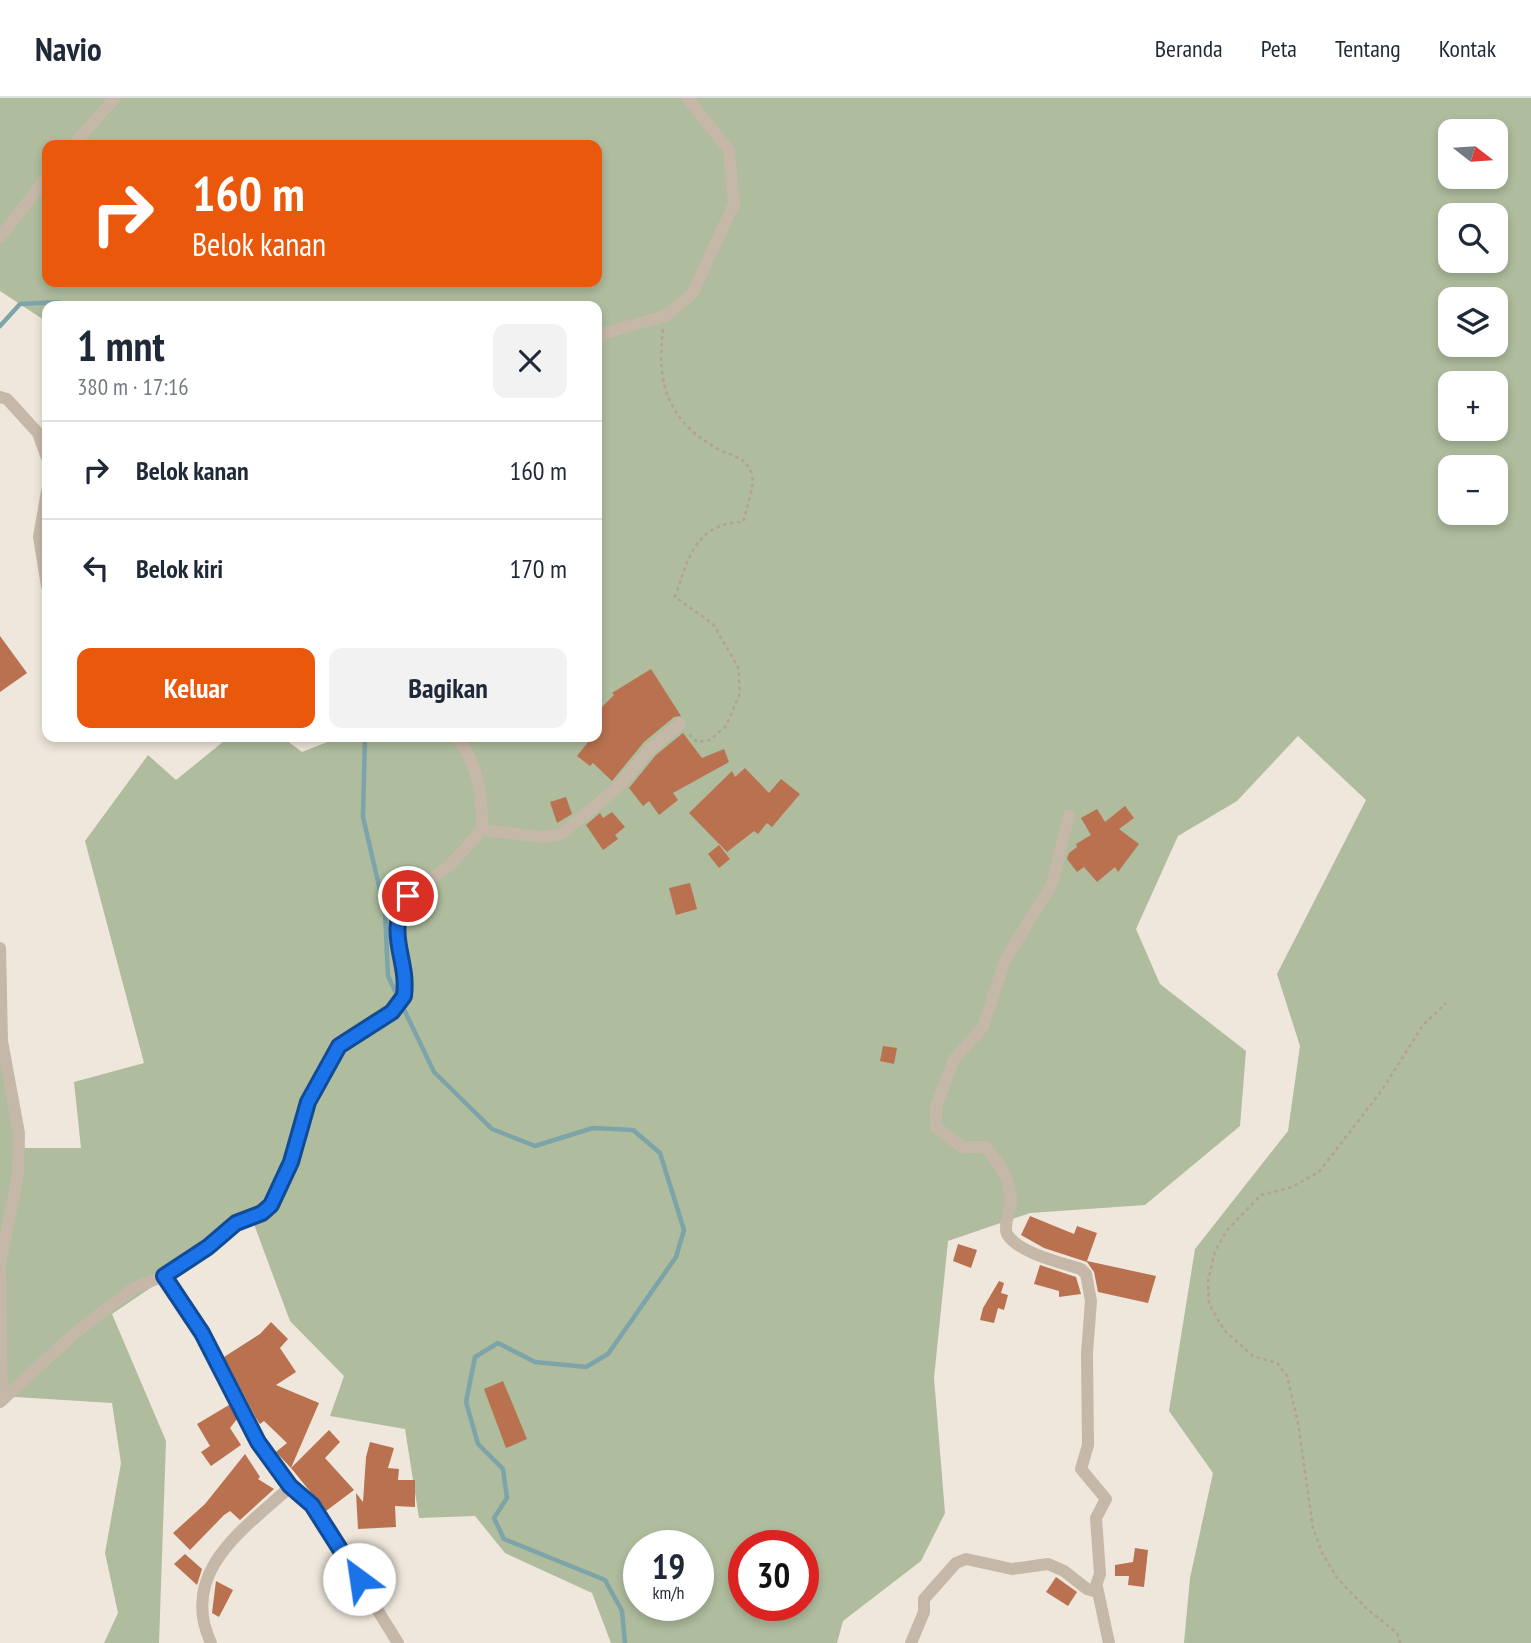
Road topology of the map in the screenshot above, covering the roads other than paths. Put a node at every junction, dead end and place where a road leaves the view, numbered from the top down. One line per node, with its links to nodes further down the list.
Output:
1 (115, 98): 3 (street)
2 (687, 98): 6 (street)
3 (77, 140)
4 (42, 183): 5 (street)
5 (0, 237)
6 (602, 334)
7 (0, 397): 8 (street)
8 (42, 444)
9 (42, 520): 10 (street)
10 (42, 555)
11 (680, 724): 14 (street)
12 (461, 742): 14 (street)
13 (1069, 815): 19 (street)
14 (482, 830): 16 (street)
15 (0, 948): 17 (street)
16 (164, 1276): 17 (street); 18 (street)
17 (1, 1401)
18 (290, 1486): 20 (street); 21 (street)
19 (1097, 1587): 22 (street); 23 (street)
20 (211, 1643)
21 (398, 1643)
22 (911, 1643)
23 (1109, 1643)

